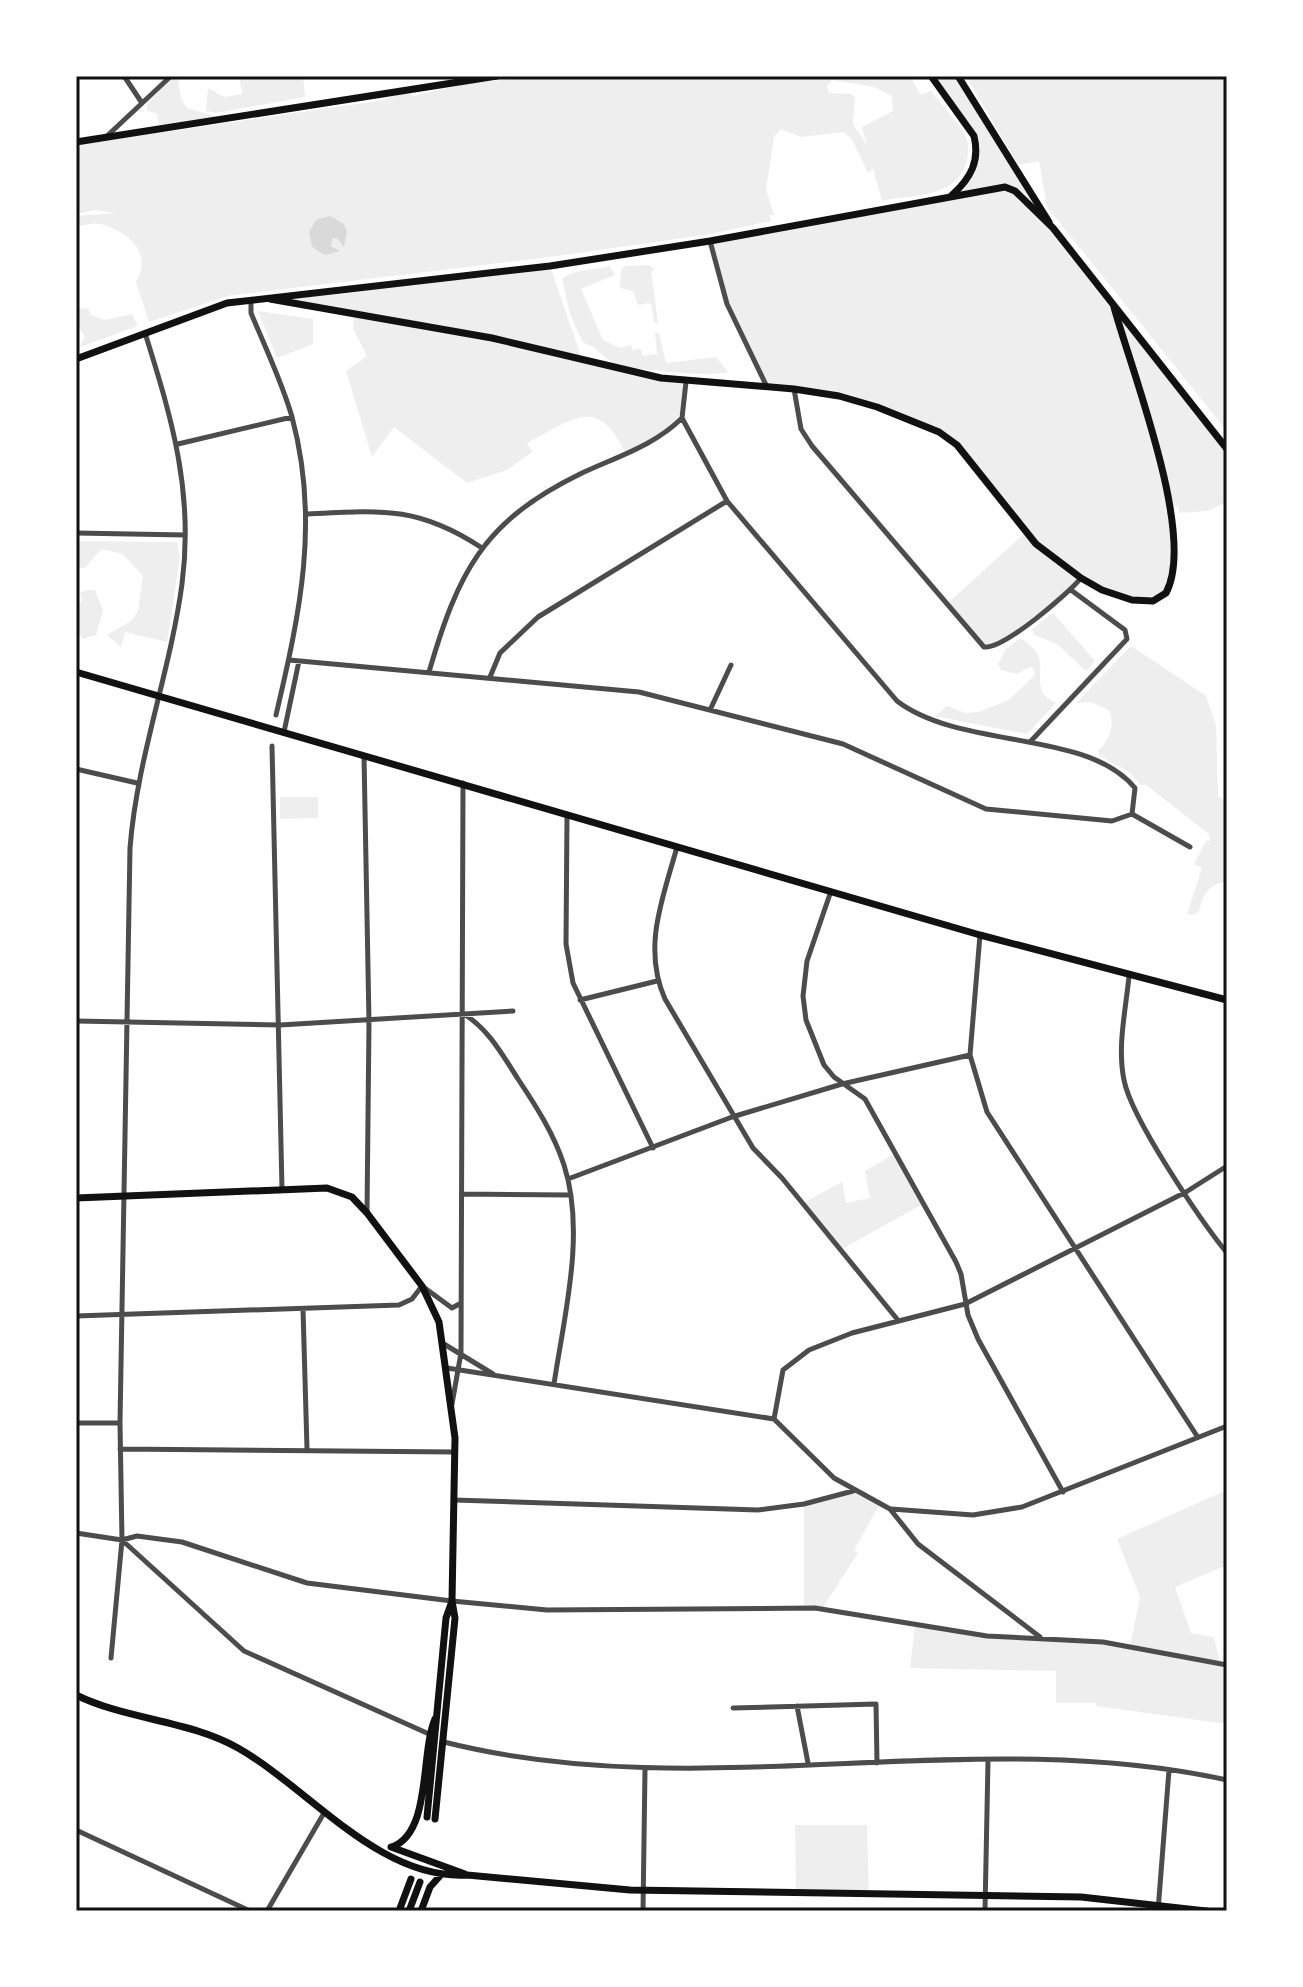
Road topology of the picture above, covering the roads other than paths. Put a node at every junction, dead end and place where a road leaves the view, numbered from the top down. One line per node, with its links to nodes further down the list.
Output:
1 (124, 76): 6 (street)
2 (171, 76): 6 (street)
3 (497, 76): 7 (main road)
4 (931, 76): 9 (main road)
5 (958, 76): 10 (main road)
6 (142, 103): 7 (street)
7 (106, 137): 8 (main road)
8 (76, 142)
9 (952, 195): 10 (main road); 11 (main road)
10 (1053, 228): 14 (main road)
11 (710, 241): 12 (main road); 18 (street)
12 (264, 298): 13 (main road); 17 (main road)
13 (250, 300): 15 (main road); 20 (street)
14 (1114, 307): 23 (main road); 29 (main road)
15 (145, 332): 16 (main road); 22 (street)
16 (76, 359)
17 (686, 382): 18 (main road); 21 (street)
18 (767, 387): 19 (main road)
19 (794, 389): 29 (main road); 30 (street)
20 (292, 417): 22 (street); 25 (street)
21 (682, 418): 24 (street); 28 (street)
22 (178, 444): 27 (street)
23 (1227, 449)
24 (727, 501): 36 (street); 41 (street)
25 (308, 514): 28 (street); 31 (street)
26 (76, 533): 27 (street)
27 (185, 535): 37 (street)
28 (482, 548): 35 (street)
29 (1081, 578): 30 (street)
30 (1071, 590): 41 (street)
31 (289, 660): 32 (street); 39 (street)
32 (299, 661): 35 (street); 40 (street)
33 (731, 665): 38 (street)
34 (76, 672): 37 (main road)
35 (429, 672): 36 (street)
36 (490, 677): 38 (street)
37 (158, 695): 40 (main road); 46 (street)
38 (710, 710): 48 (street)
39 (276, 715)
40 (284, 732): 43 (main road)
41 (1030, 742): 48 (street)
42 (272, 746): 62 (street)
43 (364, 755): 45 (main road); 60 (street)
44 (76, 769): 46 (street)
45 (463, 782): 47 (main road); 58 (street)
46 (137, 783): 61 (street)
47 (567, 814): 49 (main road); 55 (street)
48 (1132, 814): 50 (street)
49 (677, 846): 51 (main road); 54 (street)
50 (1190, 847)
51 (831, 891): 52 (main road); 64 (street)
52 (980, 935): 53 (main road); 63 (street)
53 (1129, 976): 56 (main road); 70 (street)
54 (657, 981): 55 (street); 65 (street)
55 (580, 1000): 66 (street)
56 (1227, 1000)
57 (513, 1011): 58 (street)
58 (463, 1013): 60 (street); 68 (street); 71 (street)
59 (76, 1021): 61 (street)
60 (369, 1022): 62 (street); 75 (street)
61 (127, 1023): 62 (street); 73 (street)
62 (280, 1025): 69 (street)
63 (970, 1055): 64 (street); 76 (street)
64 (842, 1084): 65 (street); 80 (street)
65 (732, 1117): 66 (street); 84 (street)
66 (653, 1148): 68 (street)
67 (1227, 1166): 70 (street)
68 (568, 1179): 72 (street)
69 (282, 1190): 73 (main road); 75 (main road)
70 (1186, 1192): 76 (street); 77 (street)
71 (463, 1194): 72 (street); 79 (street)
72 (571, 1195): 90 (street)
73 (123, 1197): 74 (main road); 82 (street)
74 (76, 1198)
75 (367, 1213): 78 (main road)
76 (1078, 1248): 80 (street); 96 (street)
77 (1227, 1253)
78 (422, 1286): 79 (street); 81 (street); 85 (main road)
79 (461, 1303): 86 (street)
80 (965, 1304): 84 (street); 101 (street)
81 (303, 1309): 82 (street); 98 (street)
82 (121, 1315): 83 (street); 94 (street)
83 (76, 1316)
84 (897, 1319): 92 (street)
85 (444, 1344): 86 (street); 87 (main road)
86 (461, 1353): 88 (street); 89 (street)
87 (447, 1368): 88 (street); 91 (main road)
88 (459, 1371): 89 (street); 91 (street)
89 (494, 1375): 90 (street)
90 (554, 1384): 92 (street)
91 (452, 1405): 99 (main road)
92 (774, 1419): 100 (street)
93 (76, 1423): 94 (street)
94 (120, 1423): 97 (street)
95 (1227, 1426): 96 (street)
96 (1197, 1436): 101 (street)
97 (120, 1449): 98 (street); 105 (street)
98 (307, 1449): 99 (street)
99 (455, 1452): 102 (main road)
100 (854, 1490): 102 (street); 103 (street)
101 (1063, 1492): 103 (street)
102 (454, 1500): 106 (main road)
103 (890, 1509): 107 (street)
104 (76, 1533): 105 (street)
105 (122, 1540): 106 (street); 108 (street); 114 (street)
106 (452, 1601): 107 (street); 113 (main road); 115 (main road)
107 (1040, 1638): 109 (street)
108 (111, 1658)
109 (1227, 1665)
110 (76, 1697): 122 (main road)
111 (797, 1706): 112 (street); 117 (street); 118 (street)
112 (733, 1708)
113 (439, 1711): 114 (main road); 115 (main road)
114 (429, 1734): 125 (main road)
115 (448, 1743): 119 (street)
116 (988, 1761): 118 (street); 120 (street); 131 (street)
117 (808, 1763): 118 (street); 119 (street)
118 (877, 1763)
119 (645, 1769): 130 (street)
120 (1169, 1770): 121 (street); 132 (street)
121 (1227, 1780)
122 (324, 1813): 124 (main road); 134 (street)
123 (76, 1830): 133 (street)
124 (378, 1846): 125 (main road); 127 (main road)
125 (392, 1847): 126 (main road)
126 (467, 1875): 127 (main road); 130 (main road)
127 (439, 1877): 137 (main road)
128 (411, 1879): 135 (main road)
129 (420, 1882): 136 (main road)
130 (643, 1891): 131 (main road); 138 (street)
131 (986, 1894): 132 (main road); 139 (street)
132 (1158, 1908): 140 (main road)
133 (250, 1911)
134 (267, 1911)
135 (399, 1911)
136 (409, 1911)
137 (421, 1911)
138 (643, 1911)
139 (985, 1911)
140 (1206, 1911)

